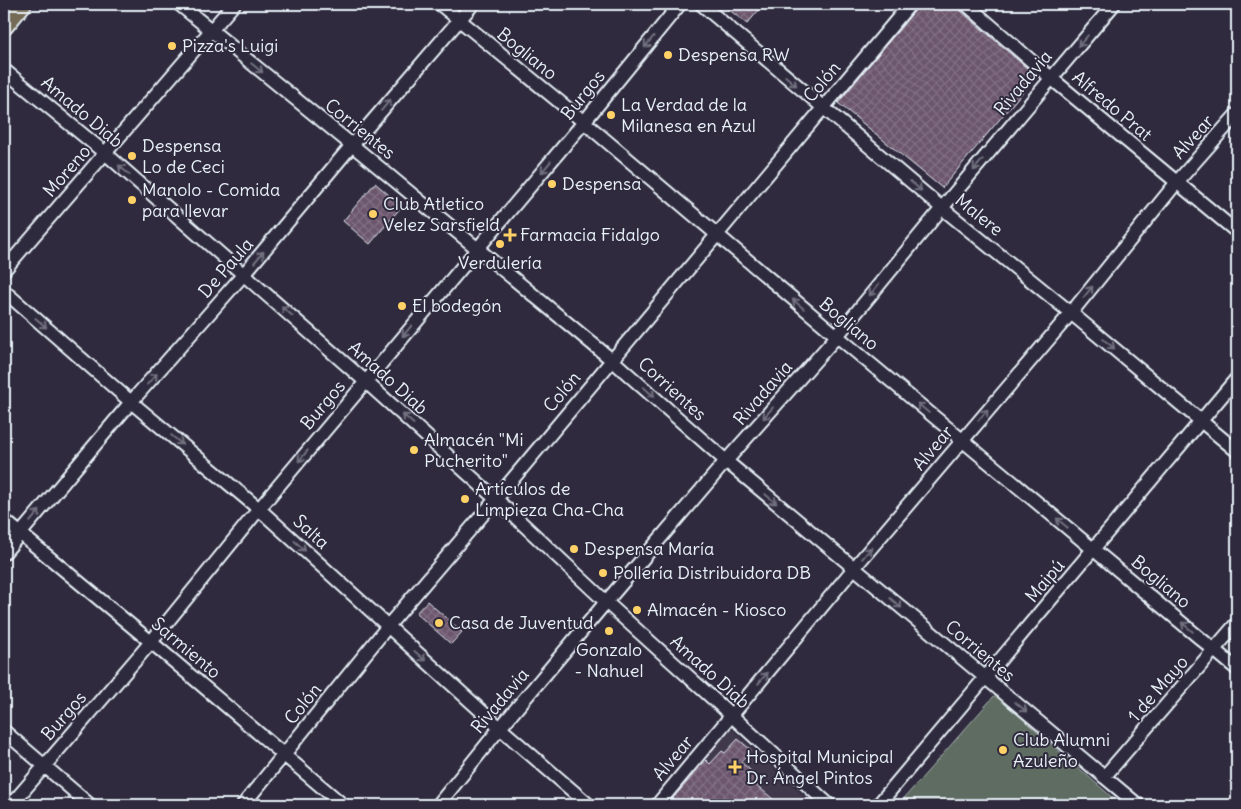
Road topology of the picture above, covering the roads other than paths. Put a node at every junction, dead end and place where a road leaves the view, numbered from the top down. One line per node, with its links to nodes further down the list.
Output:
1 (23, 4): 12 (main road)
2 (179, 4): 13 (street, Corrientes)
3 (234, 4): 13 (street, Moreno)
4 (440, 4): 11 (street, Bogliano)
5 (473, 4): 11 (street, De Paula)
6 (680, 4): 18 (street, Burgos, one-way to 18)
7 (701, 4): 16 (street, Malere, one-way to 16)
8 (910, 4): 16 (street, Colón)
9 (966, 4): 15 (street, Alfredo Prat)
10 (1114, 4): 15 (street, Rivadavia, one-way to 15)
11 (459, 20): 18 (street, Bogliano); 19 (street, De Paula, one-way to 11)
12 (4, 27)
13 (211, 31): 19 (street, Corrientes, one-way to 19); 20 (street, Moreno)
14 (4, 70): 20 (street, Amado Diab)
15 (1051, 78): 21 (street, Alfredo Prat); 22 (street, Rivadavia, one-way to 22)
16 (823, 108): 22 (street, Malere, one-way to 22); 24 (street, Colón)
17 (1237, 114): 21 (street, Alvear)
18 (584, 122): 24 (street, Bogliano); 25 (street, Burgos, one-way to 25)
19 (352, 145): 25 (street, Corrientes); 27 (street, De Paula, one-way to 19)
20 (105, 153): 26 (street, Moreno); 27 (street, Amado Diab, one-way to 20)
21 (1177, 182): 23 (street, Alfredo Prat); 29 (street, Alvear, one-way to 21)
22 (942, 208): 29 (street, Malere); 30 (street, Rivadavia, one-way to 30)
23 (1237, 232)
24 (716, 235): 30 (street, Bogliano, one-way to 24); 31 (street, Colón)
25 (477, 248): 31 (street, Corrientes); 33 (street, Burgos, one-way to 33)
26 (4, 270)
27 (244, 274): 33 (street, Amado Diab, one-way to 27); 34 (street, De Paula, one-way to 27)
28 (4, 291): 34 (street, Salta, one-way to 34)
29 (1071, 313): 35 (street, Malere, one-way to 35); 36 (street, Alvear, one-way to 29)
30 (836, 336): 36 (street, Bogliano, one-way to 30); 38 (street, Rivadavia, one-way to 38)
31 (612, 360): 38 (street, Corrientes, one-way to 38); 39 (street, Colón)
32 (1237, 378): 35 (street, Maipú)
33 (365, 381): 39 (street, Amado Diab, one-way to 33); 40 (street, Burgos, one-way to 40)
34 (131, 402): 40 (street, Salta, one-way to 40); 42 (street, De Paula, one-way to 34)
35 (1201, 421): 37 (street, Malere); 43 (street, Maipú)
36 (962, 440): 43 (street, Bogliano, one-way to 36); 45 (street, Alvear, one-way to 36)
37 (1237, 451)
38 (726, 461): 45 (street, Corrientes, one-way to 45); 46 (street, Rivadavia)
39 (496, 499): 46 (street, Amado Diab); 48 (street, Colón)
40 (259, 509): 48 (street, Salta, one-way to 48); 49 (street, Burgos)
41 (4, 520): 42 (street, Sarmiento)
42 (20, 533): 44 (street, De Paula); 49 (street, Sarmiento)
43 (1094, 549): 50 (street, Bogliano, one-way to 43); 52 (street, Maipú)
44 (4, 553)
45 (854, 568): 52 (street, Corrientes, one-way to 52); 53 (street, Alvear, one-way to 45)
46 (606, 602): 53 (street, Amado Diab); 54 (street, Rivadavia)
47 (1237, 623): 50 (street, 1 de Mayo)
48 (388, 626): 54 (street, Salta, one-way to 54); 56 (street, Colón)
49 (151, 642): 56 (street, Sarmiento); 57 (street, Burgos)
50 (1214, 650): 51 (street, Bogliano); 58 (street, 1 de Mayo)
51 (1237, 669)
52 (986, 678): 58 (street, Corrientes, one-way to 58); 67 (street, Maipú)
53 (731, 715): 65 (street, Alvear); 66 (street, Amado Diab)
54 (500, 728): 63 (street, Rivadavia); 64 (street, Salta)
55 (4, 731): 57 (street)
56 (283, 755): 61 (street, Colón); 62 (street, Sarmiento)
57 (45, 766): 59 (street, Burgos); 60 (street)
58 (1104, 777): 68 (street, Corrientes)
59 (11, 805)
60 (90, 805)
61 (243, 805)
62 (343, 805)
63 (438, 805)
64 (589, 805)
65 (657, 805)
66 (829, 805)
67 (878, 805)
68 (1138, 805)

